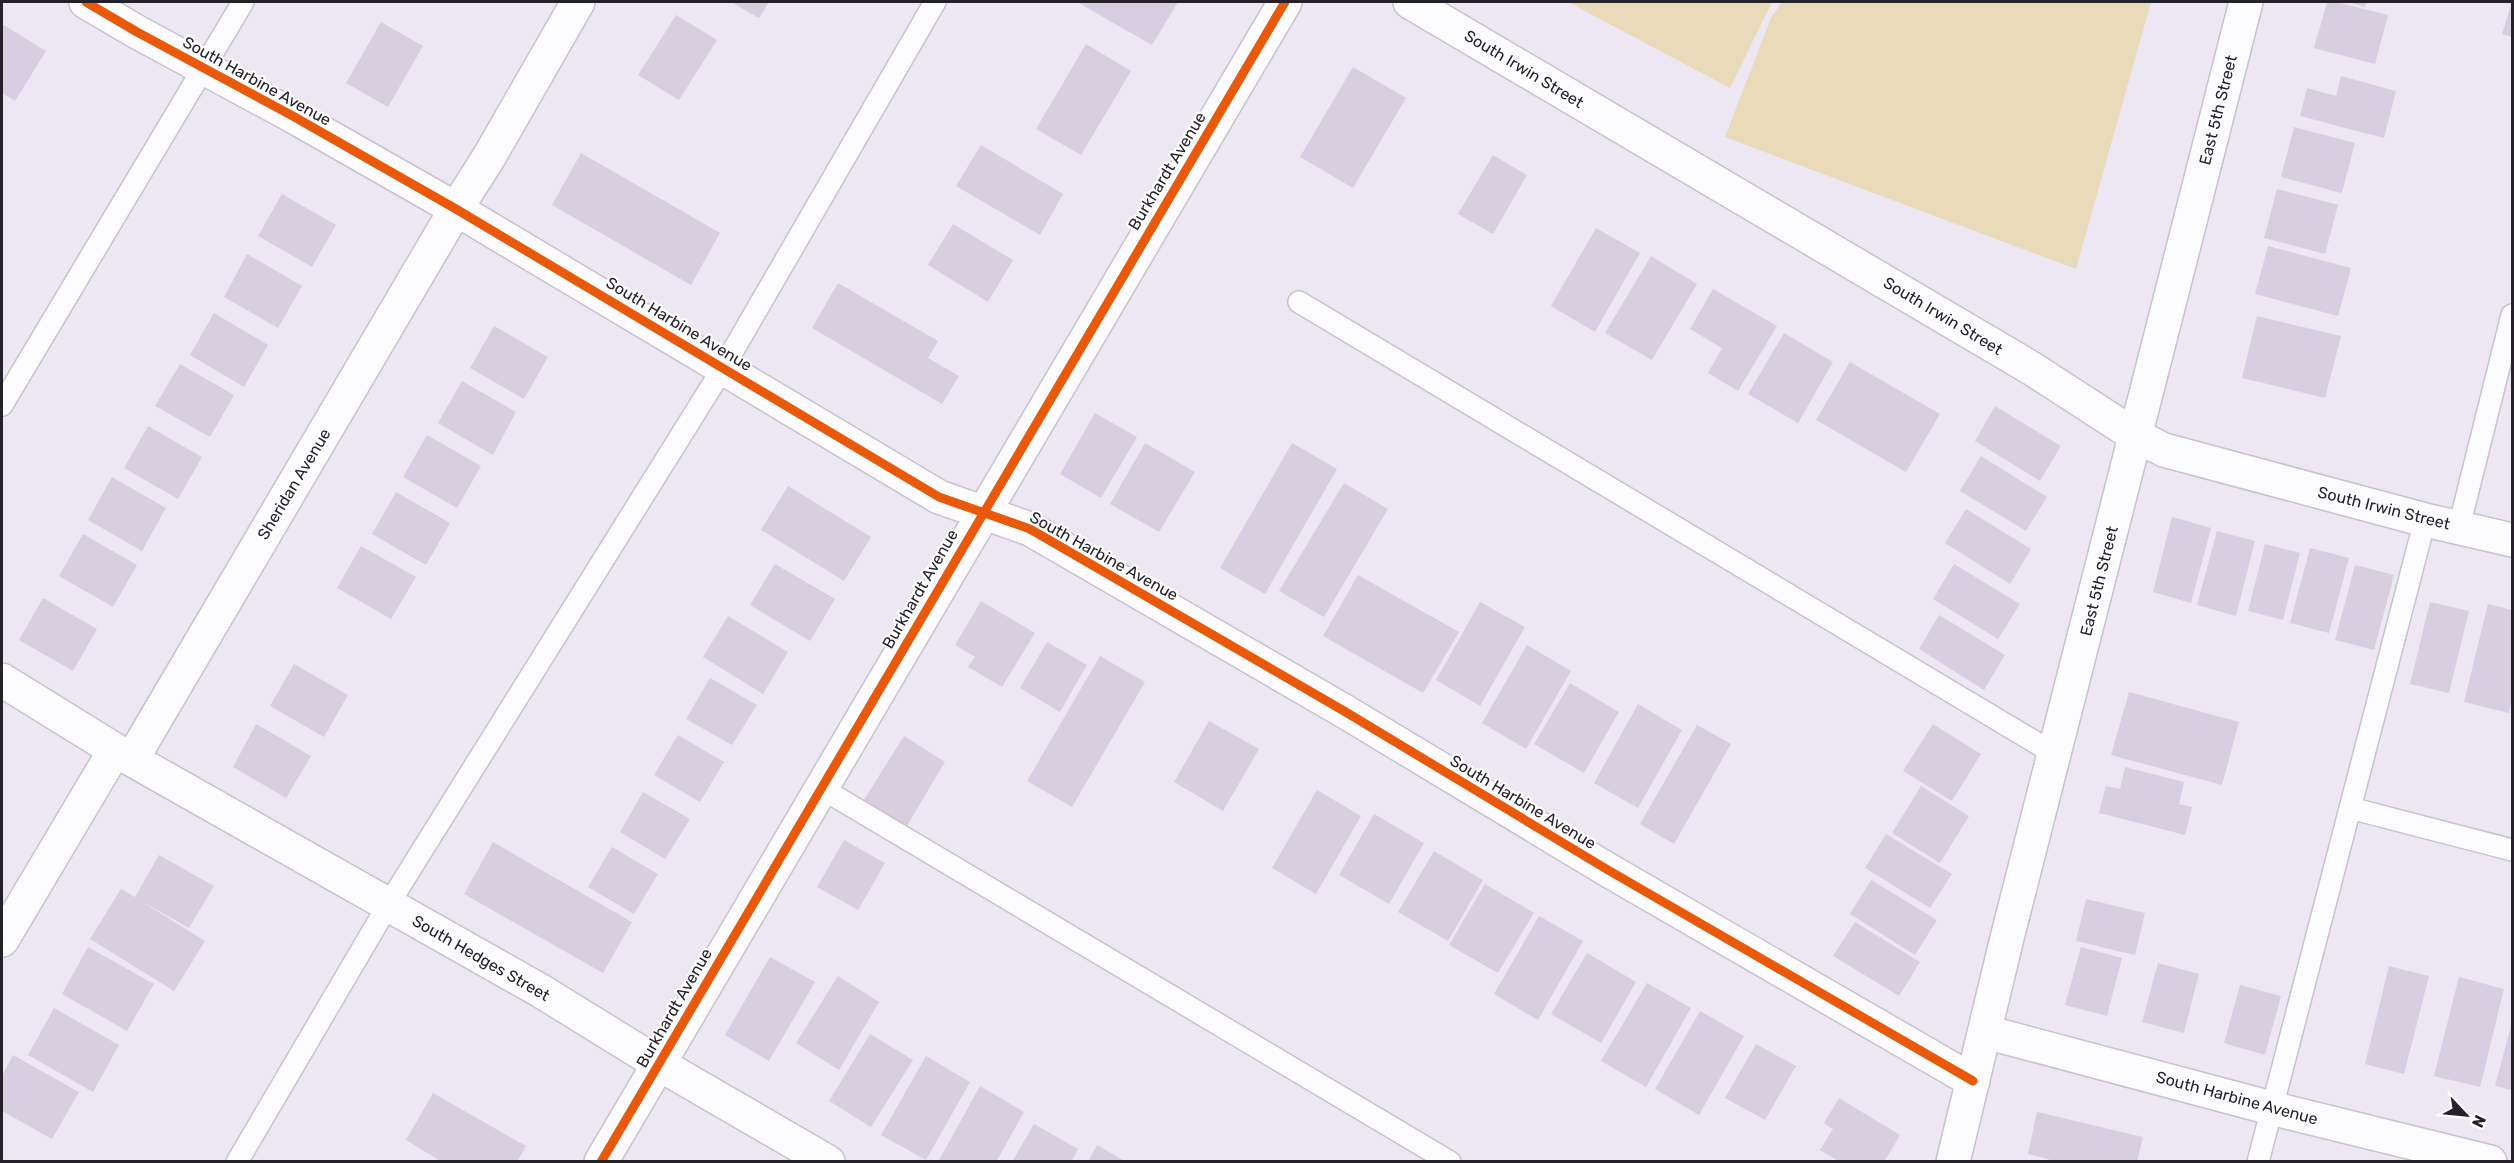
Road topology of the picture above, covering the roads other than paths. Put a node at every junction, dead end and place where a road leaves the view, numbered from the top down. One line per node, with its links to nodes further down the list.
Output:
1 (86, 2): 8 (street, South Harbine Avenue)
2 (243, 2): 8 (lane)
3 (578, 2): 9 (street, Sheridan Avenue)
4 (934, 2): 12 (lane)
5 (1285, 2): 15 (street, Burkhardt Avenue)
6 (1410, 2): 14 (street, South Irwin Street)
7 (2246, 2): 14 (street, East 5th Street)
8 (204, 69): 9 (street, South Harbine Avenue); 13 (lane)
9 (456, 209): 12 (street, South Harbine Avenue); 20 (street, Sheridan Avenue)
10 (1299, 302): 21 (lane)
11 (2512, 315): 17 (lane)
12 (723, 368): 15 (street, South Harbine Avenue); 25 (lane)
13 (2, 405)
14 (2136, 436): 16 (street, South Irwin Street); 21 (street, East 5th Street)
15 (983, 512): 22 (street, Burkhardt Avenue); 29 (street, South Harbine Avenue)
16 (2425, 520): 17 (street, South Irwin Street); 23 (lane)
17 (2459, 527): 18 (street, South Irwin Street)
18 (2512, 540)
19 (2, 680): 20 (street, South Hedges Street)
20 (124, 754): 25 (street, South Hedges Street); 26 (street, Sheridan Avenue)
21 (2055, 754): 27 (street, East 5th Street)
22 (821, 788): 28 (street, Burkhardt Avenue); 34 (lane)
23 (2350, 808): 24 (lane); 30 (lane)
24 (2512, 850)
25 (388, 906): 28 (street, South Hedges Street); 31 (lane)
26 (2, 940)
27 (1986, 1032): 29 (street, East 5th Street); 30 (street, South Harbine Avenue)
28 (659, 1064): 32 (street, Burkhardt Avenue); 33 (street, South Hedges Street)
29 (1973, 1081): 35 (street, East 5th Street)
30 (2271, 1108): 36 (lane); 37 (street, South Harbine Avenue)
31 (237, 1161)
32 (600, 1161)
33 (828, 1161)
34 (1449, 1161)
35 (1953, 1161)
36 (2258, 1161)
37 (2490, 1161)

